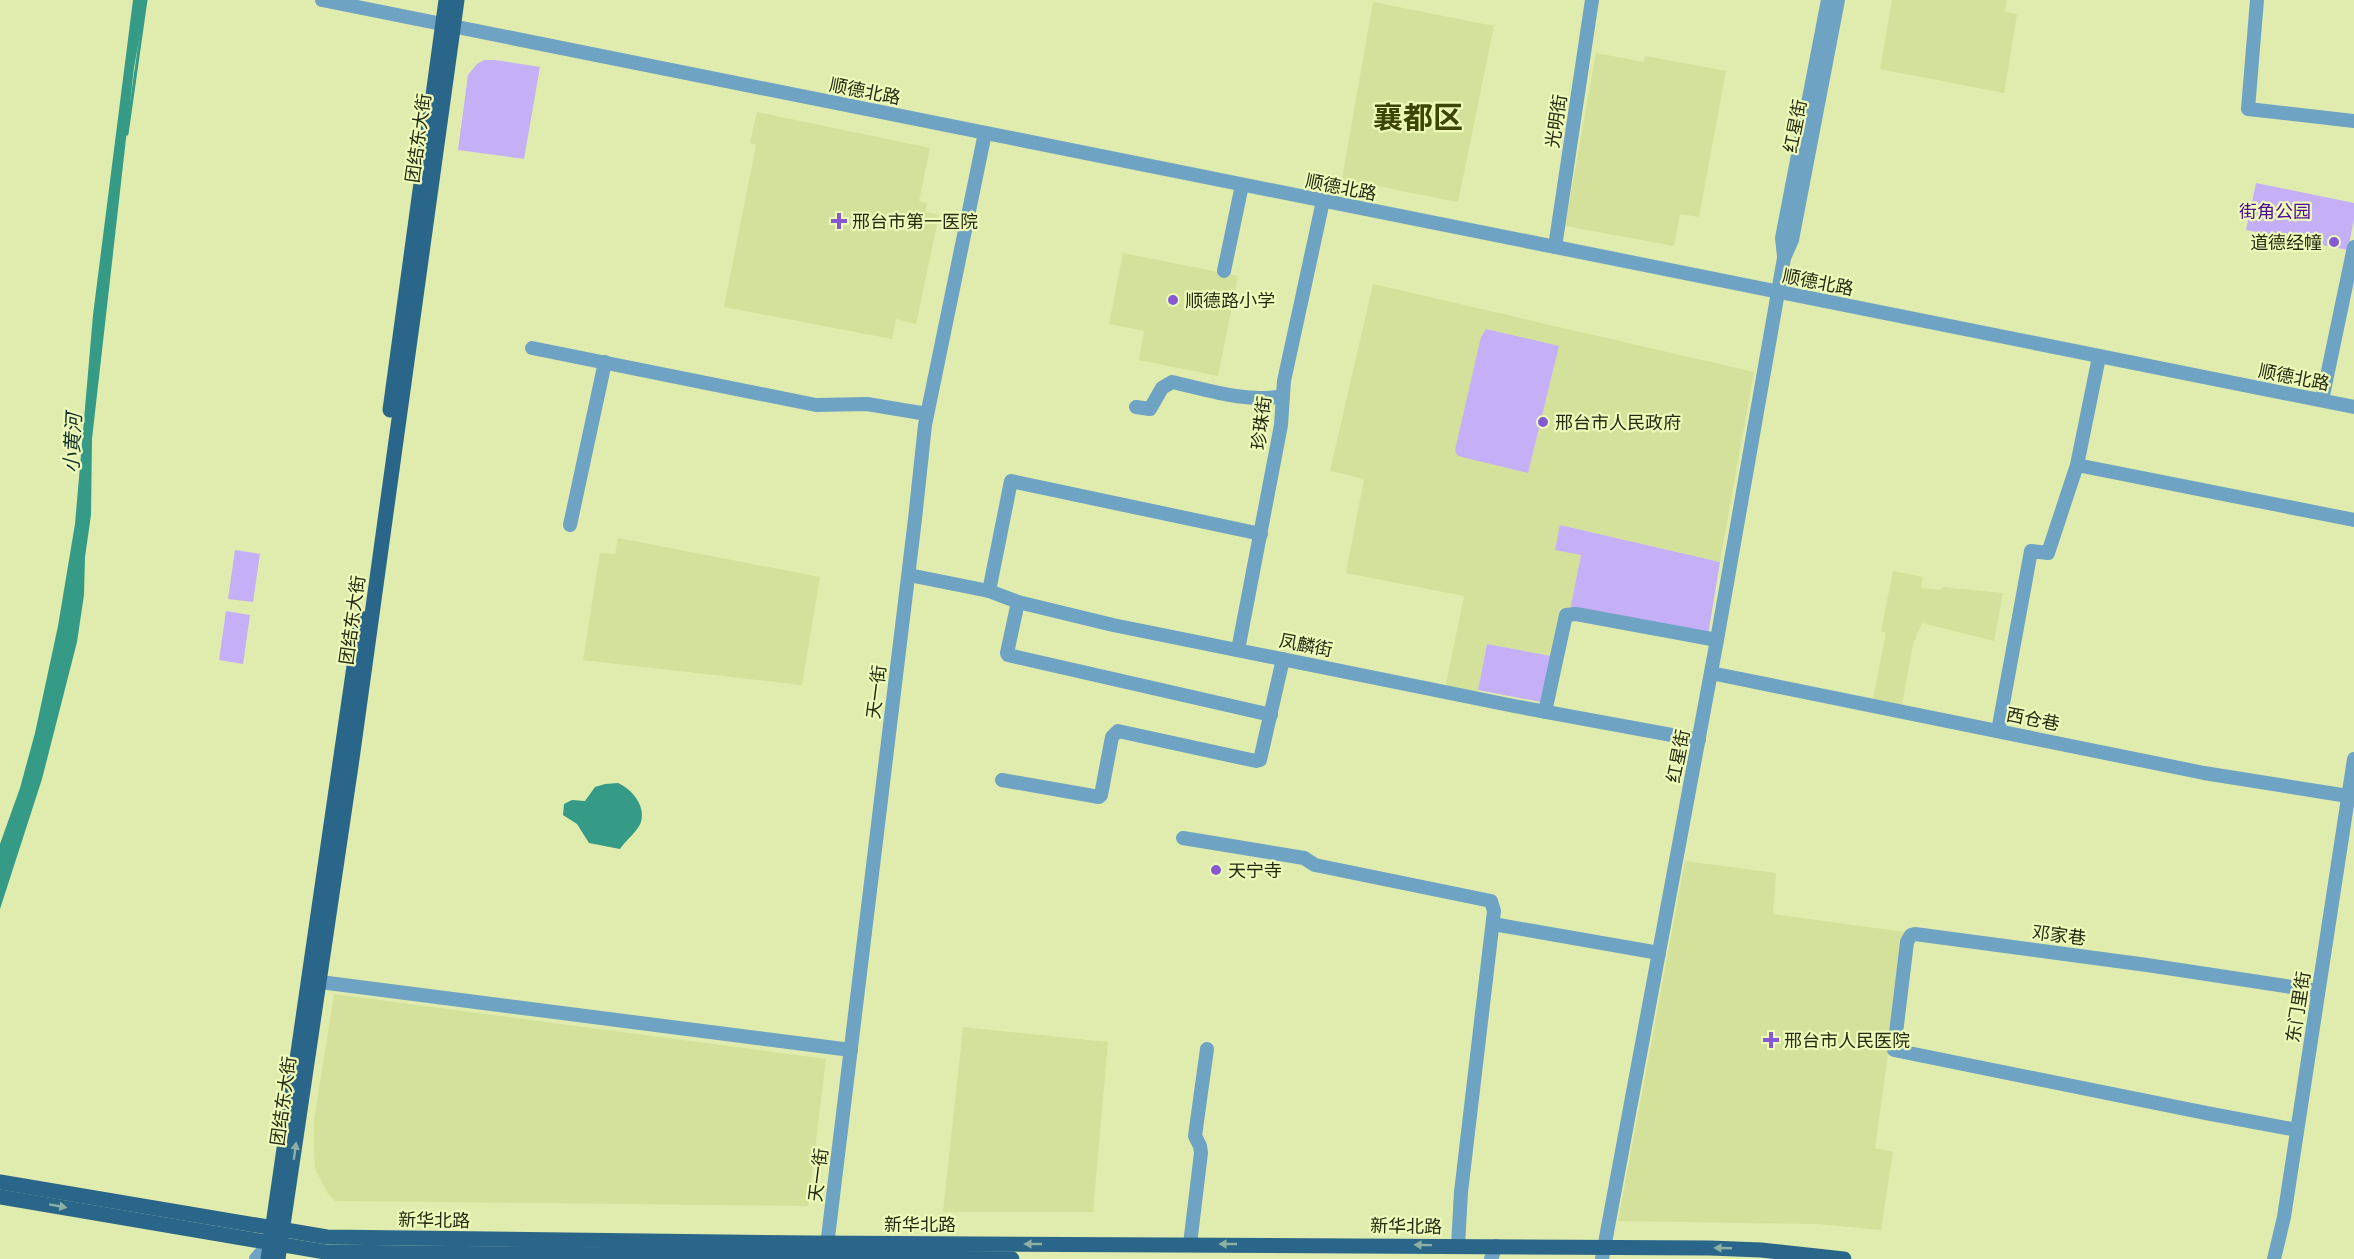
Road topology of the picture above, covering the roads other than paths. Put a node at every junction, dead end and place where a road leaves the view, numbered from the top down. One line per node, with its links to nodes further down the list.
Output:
1 (322, 0): 8 (street, 顺德北路)
2 (446, 0): 8 (main road, 团结东大街)
3 (457, 0): 8 (main road, 团结东大街)
4 (1592, 0): 14 (street, 光明街)
5 (1828, 0): 15 (street, 红星街)
6 (1838, 0): 15 (street, 红星街)
7 (2257, 0): 9 (street)
8 (448, 25): 10 (street, 顺德北路); 47 (main road, 团结东大街); 54 (main road, 团结东大街)
9 (2354, 121)
10 (985, 133): 11 (street, 顺德北路); 25 (street, 天一街)
11 (1242, 185): 12 (street, 顺德北路); 16 (street)
12 (1323, 201): 14 (street, 顺德北路); 21 (street, 珍珠街)
13 (2354, 246): 22 (street)
14 (1555, 247): 17 (street, 顺德北路)
15 (1784, 258): 17 (street, 红星街)
16 (1224, 271)
17 (1778, 292): 19 (street, 顺德北路); 33 (street, 红星街)
18 (532, 348): 20 (street)
19 (2099, 357): 22 (street, 顺德北路); 26 (street)
20 (605, 363): 25 (street); 28 (street)
21 (1283, 396): 23 (street); 29 (street, 珍珠街)
22 (2322, 400): 24 (street, 顺德北路)
23 (1136, 407)
24 (2354, 407)
25 (927, 414): 30 (street, 天一街)
26 (2077, 465): 27 (street); 39 (street)
27 (2354, 520)
28 (570, 525)
29 (1261, 534): 31 (street); 34 (street, 珍珠街)
30 (909, 575): 31 (street, 凤麟街); 50 (street, 天一街)
31 (989, 591): 32 (street, 凤麟街)
32 (1018, 602): 34 (street, 凤麟街); 38 (street)
33 (1717, 640): 36 (street, 红星街); 37 (street)
34 (1238, 650): 35 (street, 凤麟街)
35 (1284, 659): 37 (street, 凤麟街); 38 (street)
36 (1711, 673): 39 (street, 西仓巷); 40 (street, 红星街)
37 (1545, 712): 40 (street, 凤麟街)
38 (1271, 715): 42 (street)
39 (1998, 731): 43 (street, 西仓巷)
40 (1699, 741): 46 (street, 红星街)
41 (2354, 759): 43 (street, 东门里街)
42 (1002, 780)
43 (2348, 796): 48 (street, 东门里街)
44 (1183, 838): 45 (street)
45 (1493, 924): 46 (street); 56 (street)
46 (1659, 953): 58 (street, 红星街)
47 (320, 982): 50 (street); 54 (main road, 团结东大街, one-way to 47)
48 (2318, 991): 51 (street, 东门里街); 51 (street, 邓家巷)
49 (1207, 1049): 55 (street)
50 (851, 1050): 59 (street, 天一街)
51 (2297, 1130): 65 (street, 东门里街)
52 (0, 1182): 54 (main road, 新华北路)
53 (0, 1197): 54 (main road, 新华北路, one-way to 54)
54 (277, 1240): 59 (main road, 新华北路); 60 (street); 61 (main road); 62 (street)
55 (1190, 1244): 56 (main road, 新华北路, one-way to 55); 59 (main road, 新华北路, one-way to 59)
56 (1458, 1246): 57 (main road, 新华北路)
57 (1499, 1252): 58 (main road, 新华北路)
58 (1604, 1253): 64 (main road, 新华北路, one-way to 58)
59 (826, 1254): 63 (main road, 新华北路)
60 (256, 1259)
61 (268, 1259)
62 (287, 1259)
63 (1012, 1259)
64 (1844, 1259)
65 (2274, 1259)

